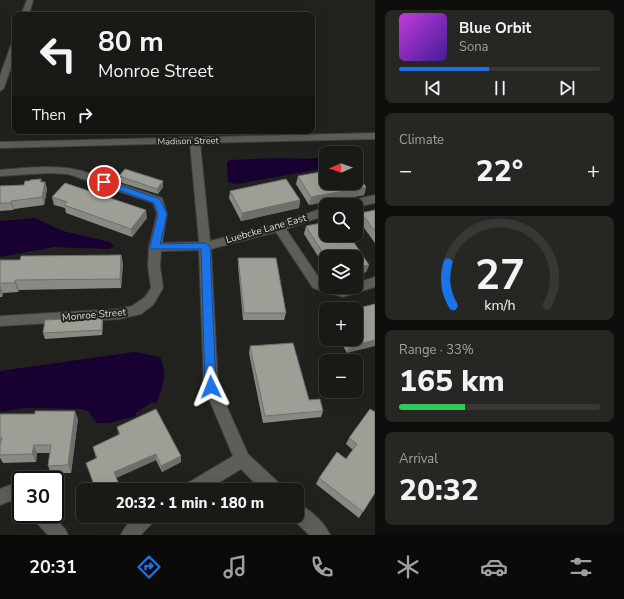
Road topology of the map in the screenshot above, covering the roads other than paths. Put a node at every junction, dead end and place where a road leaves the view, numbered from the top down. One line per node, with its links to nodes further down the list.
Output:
1 (30, 0): 2 (street)
2 (26, 12)
3 (12, 53): 4 (street)
4 (0, 88)
5 (375, 136): 6 (street, Madison Street)
6 (196, 141): 7 (street, Madison Street); 13 (street)
7 (0, 145)
8 (0, 173): 14 (street, Monroe Street)
9 (375, 199): 10 (street)
10 (363, 202)
11 (319, 213): 12 (street, Luebcke Lane East)
12 (279, 227): 13 (street, Luebcke Lane East); 15 (street)
13 (205, 246): 14 (street); 17 (street)
14 (155, 247): 16 (street, Monroe Street)
15 (375, 282)
16 (0, 321)
17 (242, 459): 18 (street); 19 (street)
18 (203, 483)
19 (267, 483)
20 (12, 494): 21 (street)
21 (0, 496)
22 (304, 519): 27 (street)
23 (48, 523): 25 (street)
24 (139, 523): 26 (street)
25 (59, 535)
26 (130, 535)
27 (321, 535)

